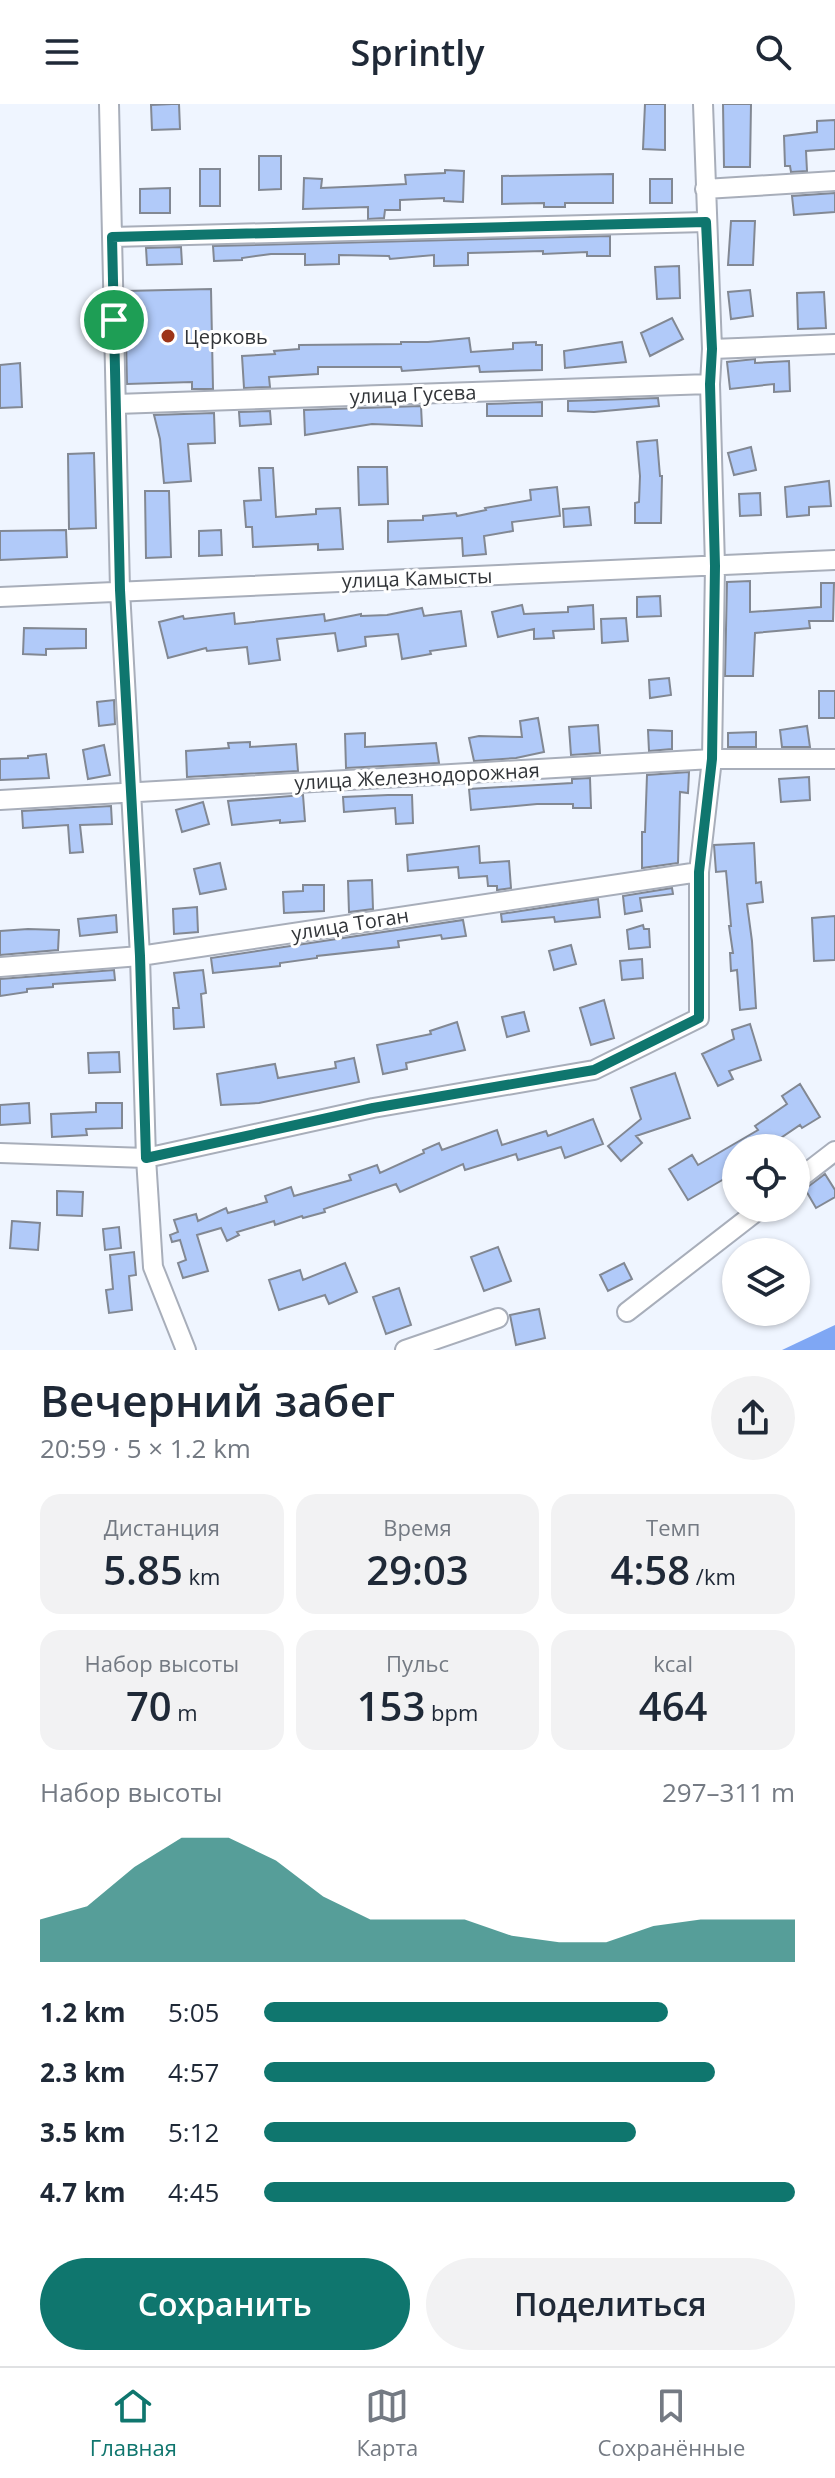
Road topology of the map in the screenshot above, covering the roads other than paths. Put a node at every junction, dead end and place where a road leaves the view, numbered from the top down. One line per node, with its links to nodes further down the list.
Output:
1 (109, 104): 6 (street)
2 (703, 104): 4 (street)
3 (835, 181): 4 (street)
4 (705, 189): 5 (street)
5 (706, 222): 6 (street); 8 (street)
6 (112, 237): 10 (street)
7 (835, 344): 8 (street)
8 (712, 349): 9 (street)
9 (710, 384): 10 (street, улица Гусева); 12 (street)
10 (116, 404): 13 (street)
11 (835, 560): 12 (street, улица Камысты)
12 (715, 566): 13 (street, улица Камысты); 15 (street)
13 (120, 590): 14 (street, улица Камысты); 17 (street)
14 (0, 597)
15 (712, 759): 16 (street, улица Железнодорожная); 17 (street, улица Железнодорожная); 19 (street)
16 (835, 759)
17 (131, 793): 18 (street, улица Железнодорожная); 20 (street)
18 (0, 800)
19 (699, 872): 20 (street, улица Тоган); 24 (street)
20 (140, 956): 21 (street, улица Тоган); 24 (street)
21 (0, 967)
22 (835, 1151): 25 (street)
23 (0, 1153): 24 (street)
24 (146, 1158): 29 (street)
25 (810, 1170)
26 (743, 1222): 27 (street)
27 (627, 1312)
28 (498, 1318): 30 (street)
29 (186, 1350)
30 (405, 1350)

